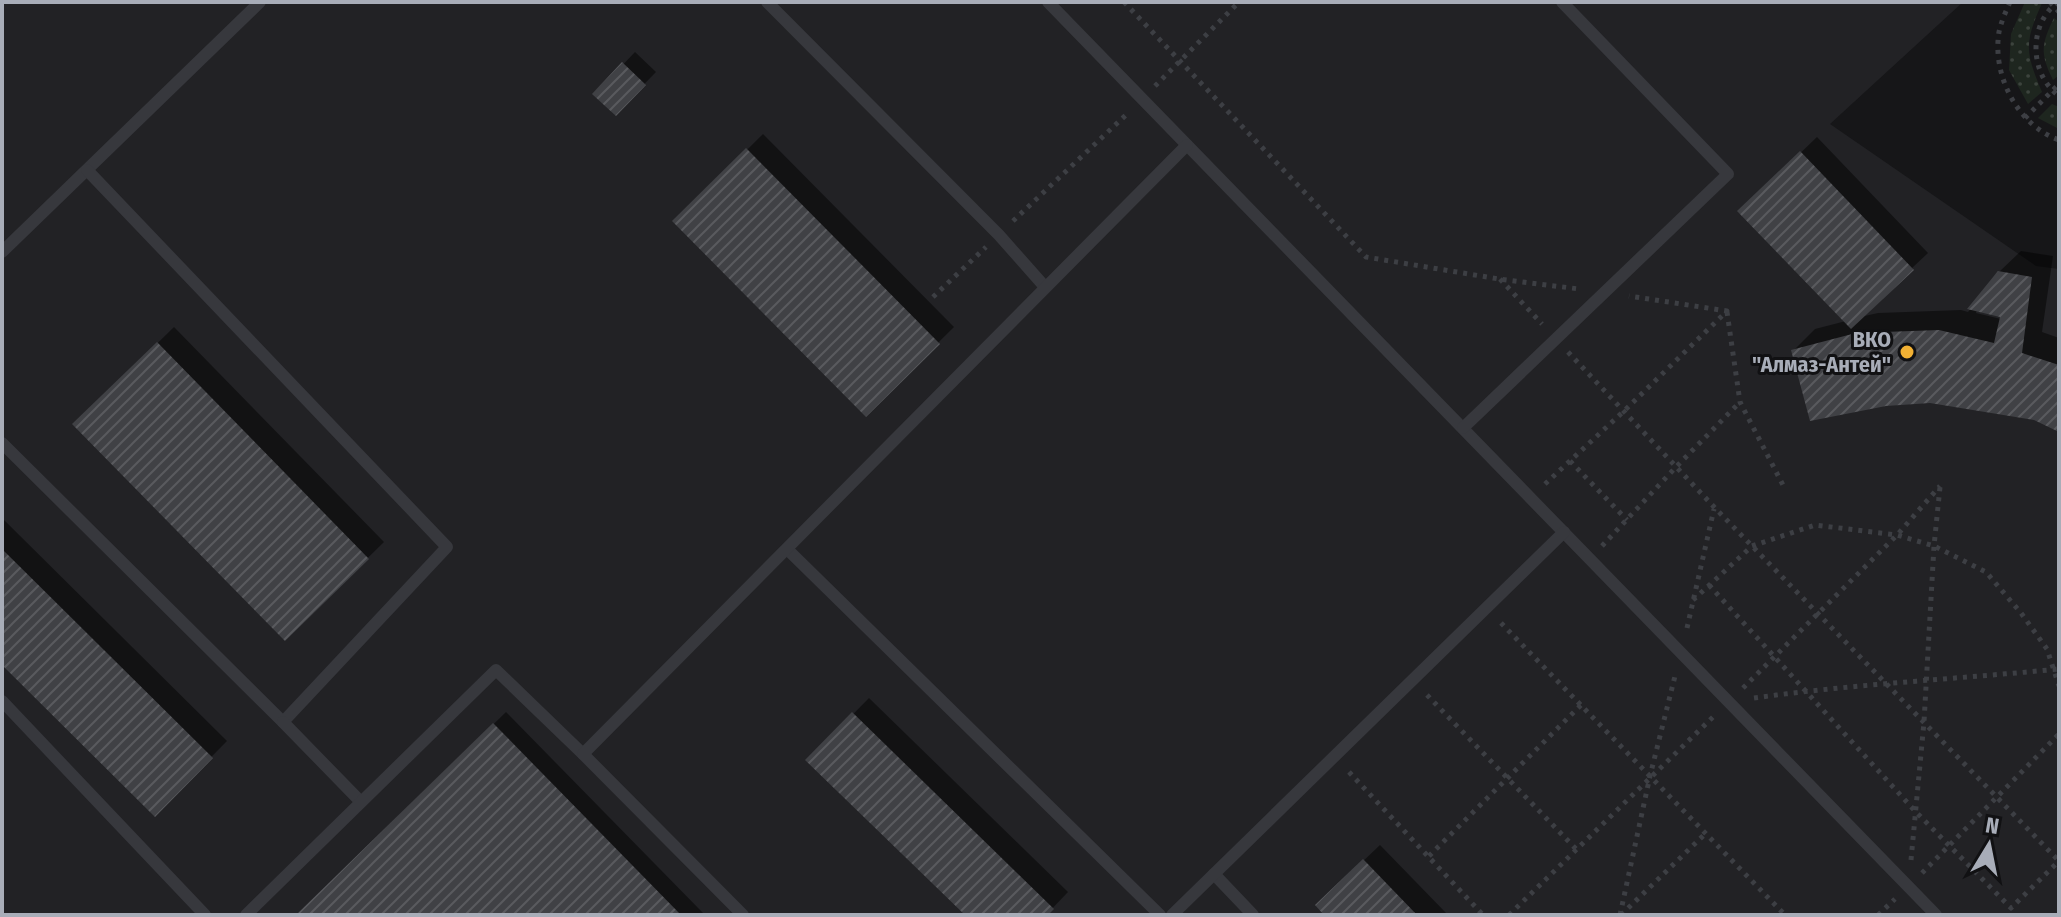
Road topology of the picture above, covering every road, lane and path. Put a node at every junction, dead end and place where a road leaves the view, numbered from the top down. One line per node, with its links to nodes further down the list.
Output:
1 (260, 2): 18 (lane)
2 (767, 2): 19 (lane)
3 (1048, 2): 14 (lane)
4 (1124, 2): 10 (path)
5 (1239, 2): 10 (path)
6 (1562, 2): 23 (lane)
7 (2010, 2): 15 (path)
8 (2054, 3): 9 (path); 12 (path)
9 (2059, 12)
10 (1180, 60): 14 (path); 21 (path)
11 (2059, 84): 12 (path)
12 (2052, 91): 13 (path); 15 (path)
13 (2059, 96)
14 (1143, 99): 17 (lane); 19 (path)
15 (2025, 118): 16 (path)
16 (2059, 140)
17 (1187, 145): 22 (lane); 29 (lane)
18 (87, 170): 20 (lane); 58 (lane)
19 (999, 235): 22 (lane); 24 (path)
20 (2, 252)
21 (1499, 279): 23 (path); 26 (path)
22 (1045, 287): 41 (lane)
23 (1605, 293): 25 (path); 26 (lane)
24 (933, 297)
25 (1727, 311): 27 (path); 28 (path)
26 (1557, 340): 28 (path); 29 (lane)
27 (1740, 402): 32 (path); 33 (path)
28 (1624, 411): 31 (path); 32 (path)
29 (1463, 428): 34 (lane)
30 (2, 443): 58 (lane)
31 (1570, 461): 34 (path); 36 (path)
32 (1676, 467): 35 (path); 36 (path)
33 (1785, 489)
34 (1531, 498): 37 (lane)
35 (1715, 508): 39 (path); 44 (path)
36 (1627, 520): 42 (path)
37 (1564, 532): 42 (lane); 45 (lane)
38 (1897, 535): 39 (path); 40 (path); 40 (path); 46 (path)
39 (1752, 546): 43 (path); 46 (path)
40 (1934, 546): 49 (path); 51 (path)
41 (787, 549): 61 (lane); 78 (lane)
42 (1590, 559): 47 (lane)
43 (1709, 585): 44 (path); 48 (path)
44 (1693, 600): 47 (path)
45 (1487, 608): 50 (lane); 57 (path)
46 (1819, 615): 48 (path); 52 (path)
47 (1681, 652): 56 (lane); 63 (path)
48 (1775, 657): 54 (path); 56 (path)
49 (2057, 670): 51 (path); 53 (path)
50 (1412, 680): 62 (lane); 64 (path)
51 (1926, 680): 52 (path); 59 (path)
52 (1886, 684): 54 (path); 59 (path)
53 (2059, 686)
54 (1806, 691): 56 (path); 67 (path)
55 (2, 701): 75 (lane)
56 (1729, 702): 63 (path); 74 (lane)
57 (1581, 705): 63 (path); 64 (path)
58 (283, 722): 66 (lane)
59 (1924, 722): 65 (path); 67 (path)
60 (2059, 734): 65 (path)
61 (583, 754): 66 (lane); 77 (lane)
62 (1334, 757): 71 (path); 73 (lane)
63 (1650, 776): 68 (path); 70 (path); 83 (path)
64 (1506, 777): 70 (path); 71 (path)
65 (1997, 797): 69 (path); 72 (path)
66 (361, 802): 76 (lane)
67 (1915, 811): 69 (path); 74 (path)
68 (1706, 833): 83 (path); 84 (path)
69 (1949, 845): 72 (path); 74 (path)
70 (1576, 849): 82 (path)
71 (1428, 857): 81 (path)
72 (2059, 861)
73 (1214, 874): 79 (lane); 80 (lane)
74 (1909, 887): 85 (lane)
75 (205, 915)
76 (246, 915)
77 (743, 915)
78 (1160, 915)
79 (1172, 915)
80 (1253, 915)
81 (1483, 915)
82 (1509, 915)
83 (1621, 915)
84 (1785, 915)
85 (1936, 915)

